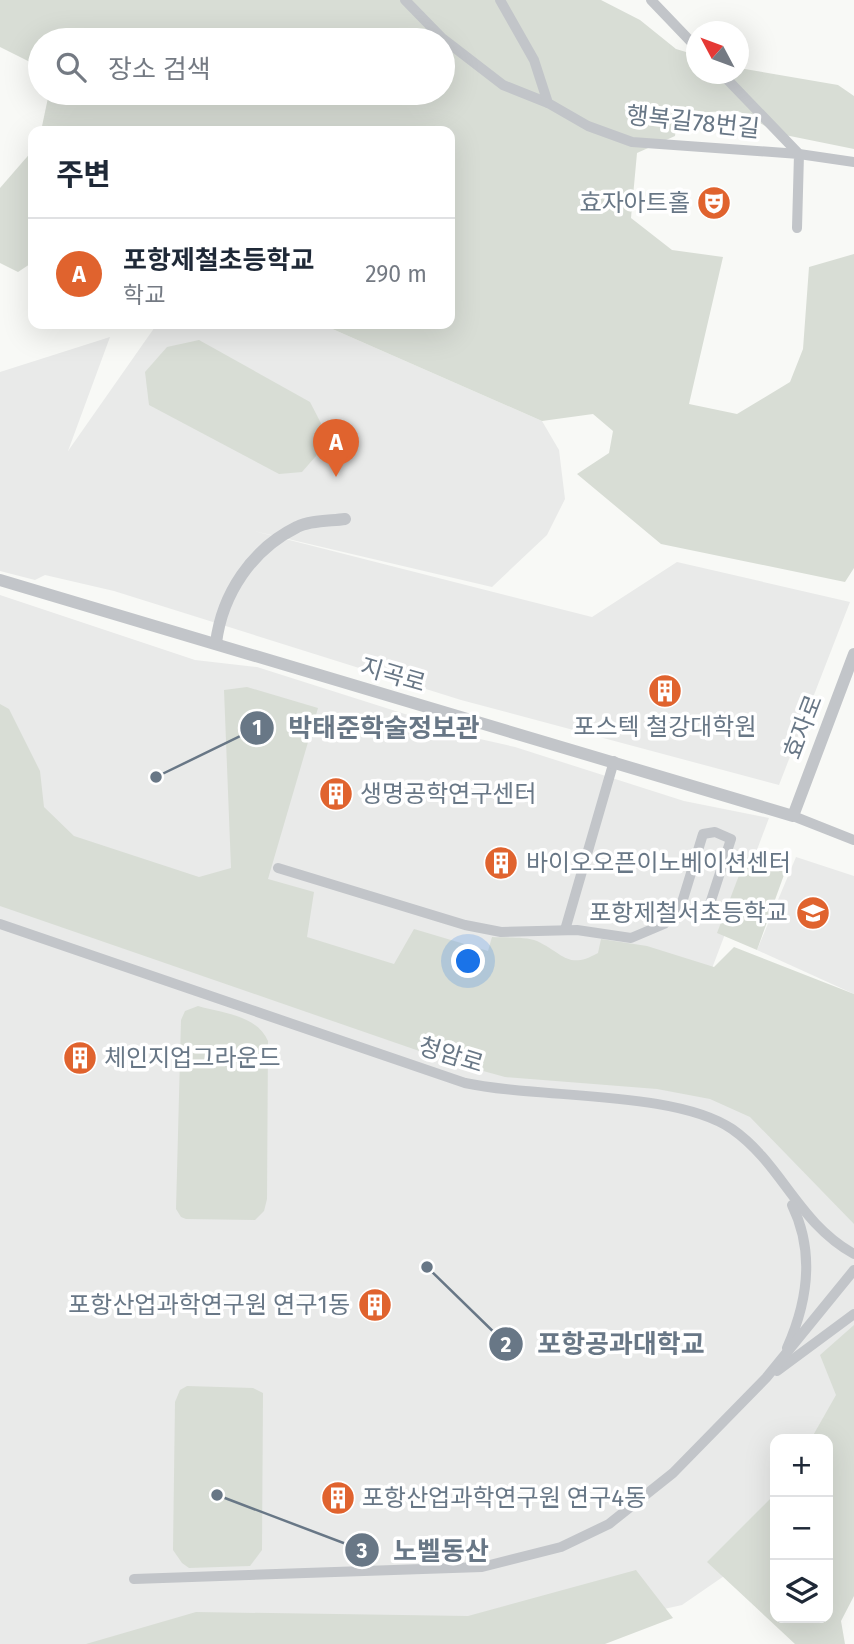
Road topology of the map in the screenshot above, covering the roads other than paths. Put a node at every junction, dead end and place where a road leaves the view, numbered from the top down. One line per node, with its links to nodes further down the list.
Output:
1 (405, 0): 4 (street, 행복길78번길)
2 (499, 0): 8 (street)
3 (651, 0): 5 (street)
4 (432, 28)
5 (686, 37)
6 (455, 48): 8 (street, 행복길78번길)
7 (732, 84): 9 (street)
8 (548, 103): 9 (street, 행복길78번길)
9 (799, 154): 10 (street, 행복길78번길); 11 (street)
10 (854, 162)
11 (797, 228)
12 (345, 519): 14 (street)
13 (0, 580): 14 (street, 지곡로)
14 (216, 643): 16 (street, 지곡로)
15 (854, 654): 17 (street, 효자로)
16 (614, 761): 17 (street, 지곡로); 22 (street)
17 (793, 816): 18 (street, 지곡로)
18 (854, 840)
19 (278, 868): 22 (street)
20 (680, 909): 20 (street); 22 (street)
21 (0, 924): 23 (street, 청암로)
22 (565, 930)
23 (780, 1180): 24 (street, 청암로); 27 (street)
24 (854, 1254)
25 (854, 1270): 27 (street)
26 (854, 1314): 28 (street)
27 (782, 1359): 28 (street)
28 (766, 1378): 29 (street)
29 (134, 1579)

